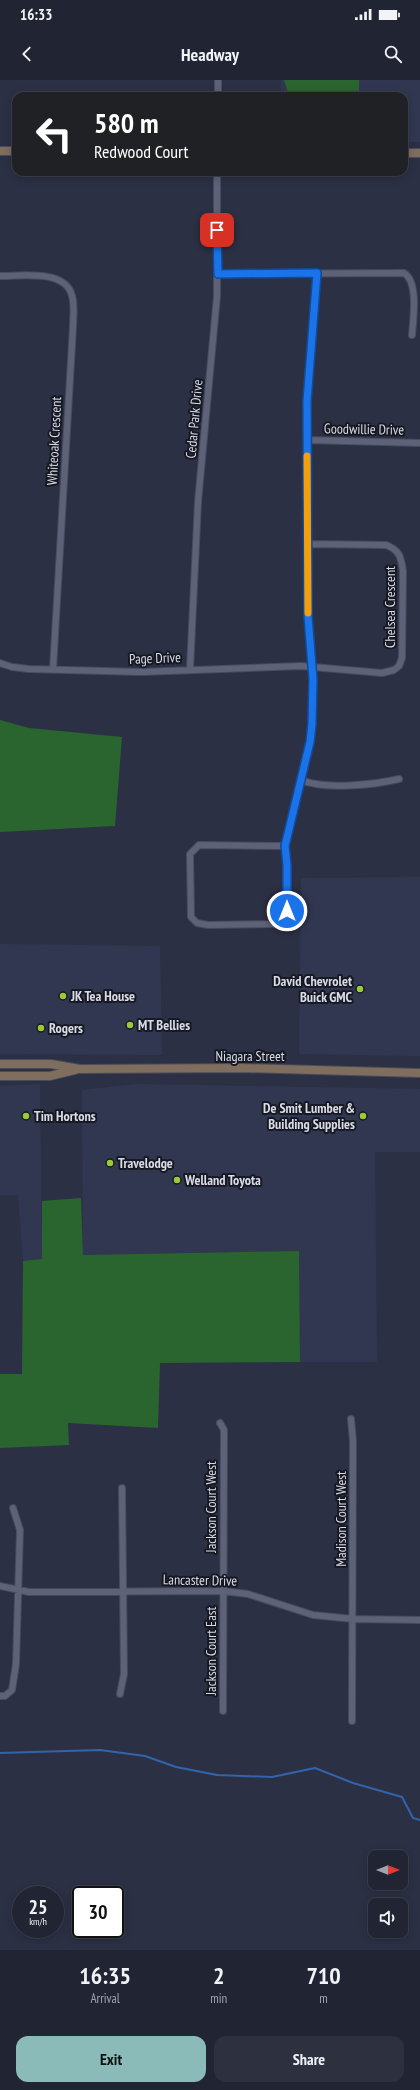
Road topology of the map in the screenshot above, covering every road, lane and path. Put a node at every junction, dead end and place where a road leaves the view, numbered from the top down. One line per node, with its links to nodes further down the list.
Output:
1 (218, 80): 2 (street)
2 (218, 92)
3 (0, 150): 4 (main road)
4 (12, 151)
5 (408, 153): 6 (main road)
6 (420, 153)
7 (216, 176): 9 (street, Cedar Park Drive)
8 (317, 273): 9 (street); 11 (street); 12 (street)
9 (218, 274): 18 (street, Cedar Park Drive)
10 (0, 276): 17 (street, Whiteoak Crescent)
11 (412, 335)
12 (307, 440): 13 (street, Goodwillie Drive); 14 (street)
13 (420, 443)
14 (308, 544): 16 (street); 16 (street, Chelsea Crescent)
15 (0, 663): 17 (street, Page Drive)
16 (312, 667): 18 (street, Page Drive); 20 (street)
17 (53, 669): 18 (street, Page Drive)
18 (190, 669)
19 (399, 779): 20 (street)
20 (301, 780): 21 (street)
21 (285, 846): 21 (street)
22 (0, 1064): 23 (main road, Niagara Street)
23 (80, 1069): 24 (main road, Niagara Street); 25 (main road, Niagara Street)
24 (420, 1073)
25 (0, 1076)
26 (351, 1419): 34 (street, Madison Court West)
27 (220, 1423): 32 (street, Jackson Court West)
28 (122, 1488): 33 (street)
29 (14, 1508): 31 (street)
30 (0, 1586): 31 (street, Lancaster Drive)
31 (18, 1591): 33 (street, Lancaster Drive); 37 (street)
32 (223, 1591): 33 (street, Lancaster Drive); 34 (street, Lancaster Drive); 38 (street, Jackson Court East)
33 (123, 1592): 36 (street)
34 (353, 1619): 35 (street, Lancaster Drive); 39 (street, Madison Court West)
35 (420, 1620)
36 (120, 1694)
37 (0, 1696)
38 (223, 1711)
39 (352, 1721)

